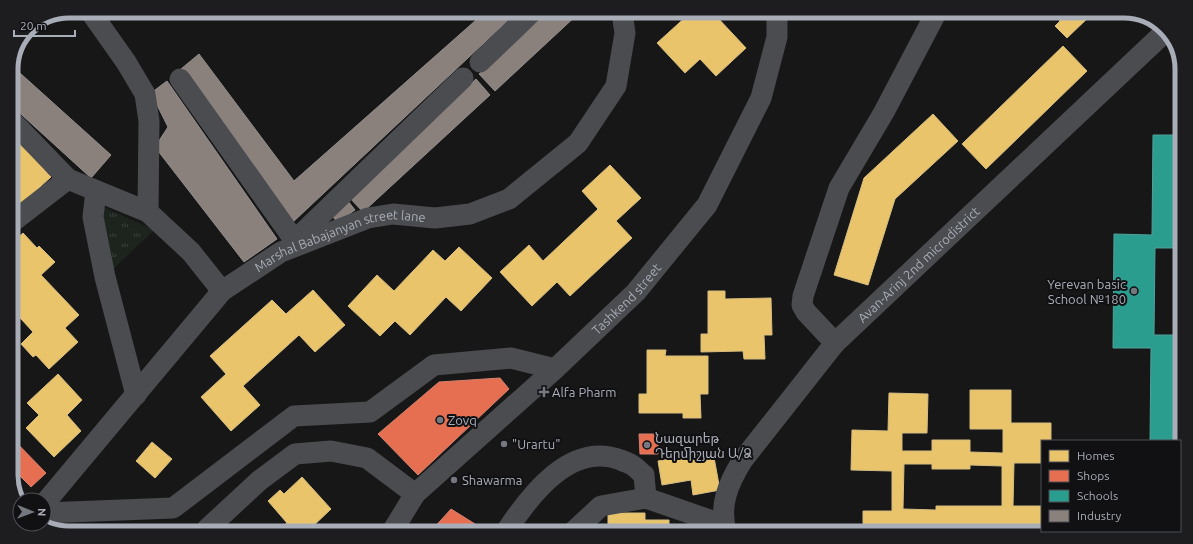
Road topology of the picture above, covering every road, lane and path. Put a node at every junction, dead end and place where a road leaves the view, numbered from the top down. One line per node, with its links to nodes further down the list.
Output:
1 (95, 18): 13 (street)
2 (526, 18): 7 (street)
3 (623, 18): 15 (street, Marshal Babajanyan street lane)
4 (777, 18): 18 (street, Tashkend street)
5 (933, 18): 17 (street)
6 (1162, 35): 17 (street, Avan-Arinj 2nd microdistrict)
7 (480, 62)
8 (180, 78): 15 (street)
9 (463, 78): 15 (street)
10 (18, 127): 11 (street)
11 (68, 179): 12 (street); 14 (street)
12 (96, 191): 13 (street); 19 (street)
13 (148, 212): 16 (street)
14 (18, 218)
15 (288, 247): 16 (street, Marshal Babajanyan street lane)
16 (222, 291): 19 (street, Marshal Babajanyan street lane)
17 (835, 343): 29 (street, Avan-Arinj 2nd microdistrict)
18 (555, 369): 20 (street, Tashkend street); 23 (street)
19 (136, 395): 21 (street, Marshal Babajanyan street lane)
20 (415, 494): 24 (street); 25 (street, Tashkend street)
21 (52, 495)
22 (646, 498): 26 (street); 27 (street); 28 (street)
23 (52, 513)
24 (210, 526)
25 (395, 526)
26 (510, 526)
27 (579, 526)
28 (720, 526)
29 (725, 526)

